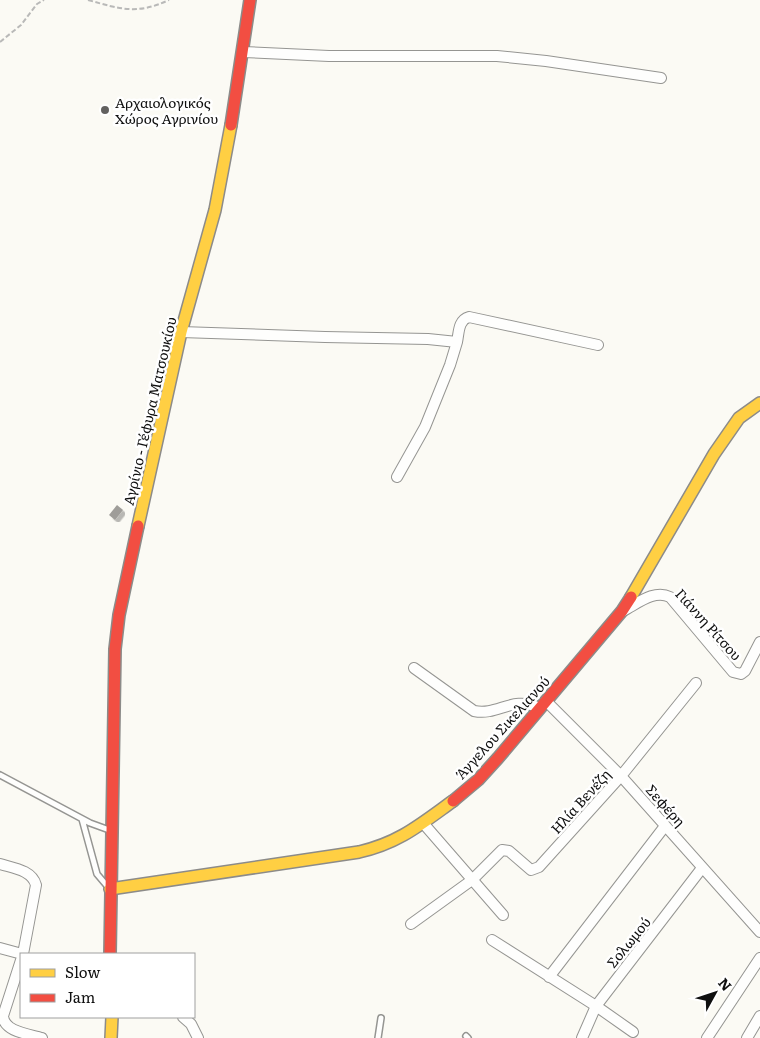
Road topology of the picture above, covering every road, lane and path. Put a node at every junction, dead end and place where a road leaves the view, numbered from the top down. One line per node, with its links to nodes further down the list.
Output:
1 (44, 0): 6 (path)
2 (88, 0): 5 (path)
3 (169, 0): 5 (path)
4 (250, 0): 7 (main road, Αγρίνιο - Γέφυρα Ματσουκίου)
5 (93, 1)
6 (0, 42)
7 (243, 52): 8 (street); 9 (main road, Αγρίνιο - Γέφυρα Ματσουκίου)
8 (661, 78)
9 (181, 332): 10 (street); 24 (main road, Αγρίνιο - Γέφυρα Ματσουκίου)
10 (457, 342): 11 (street); 13 (street)
11 (598, 346)
12 (760, 403): 14 (main road, Άγγελου Σικελιανού)
13 (397, 476)
14 (622, 611): 15 (street, Γιάννη Ρίτσου); 18 (main road, Άγγελου Σικελιανού)
15 (760, 642)
16 (414, 668): 18 (street)
17 (696, 683): 20 (street, Ηλία Βενέζη)
18 (543, 705): 20 (street, Σεφέρη); 22 (main road, Άγγελου Σικελιανού)
19 (0, 775): 21 (lane)
20 (621, 776): 23 (street, Σεφέρη); 27 (street, Ηλία Βενέζη)
21 (82, 819): 24 (lane); 28 (lane)
22 (423, 823): 27 (street); 28 (main road, Άγγελου Σικελιανού)
23 (665, 826): 26 (street, Σεφέρη); 39 (street)
24 (112, 831): 28 (main road, Αγρίνιο - Γέφυρα Ματσουκίου)
25 (0, 864): 35 (street)
26 (702, 868): 31 (street, Σεφέρη); 40 (street, Σολωμού)
27 (472, 880): 29 (street); 30 (street)
28 (110, 889): 36 (main road, Αγρίνιο - Γέφυρα Ματσουκίου)
29 (503, 915)
30 (412, 924)
31 (760, 932)
32 (492, 940): 39 (street)
33 (0, 948): 34 (street)
34 (20, 953)
35 (22, 953)
36 (110, 953)
37 (760, 958): 51 (street)
38 (20, 963): 46 (street)
39 (549, 977): 40 (street)
40 (596, 1006): 45 (street); 50 (street, Σολωμού)
41 (760, 1016): 52 (street)
42 (112, 1018): 47 (main road)
43 (183, 1018): 48 (street)
44 (381, 1018): 49 (lane)
45 (633, 1032)
46 (42, 1038)
47 (111, 1038)
48 (198, 1038)
49 (378, 1038)
50 (582, 1038)
51 (707, 1038)
52 (747, 1038)

